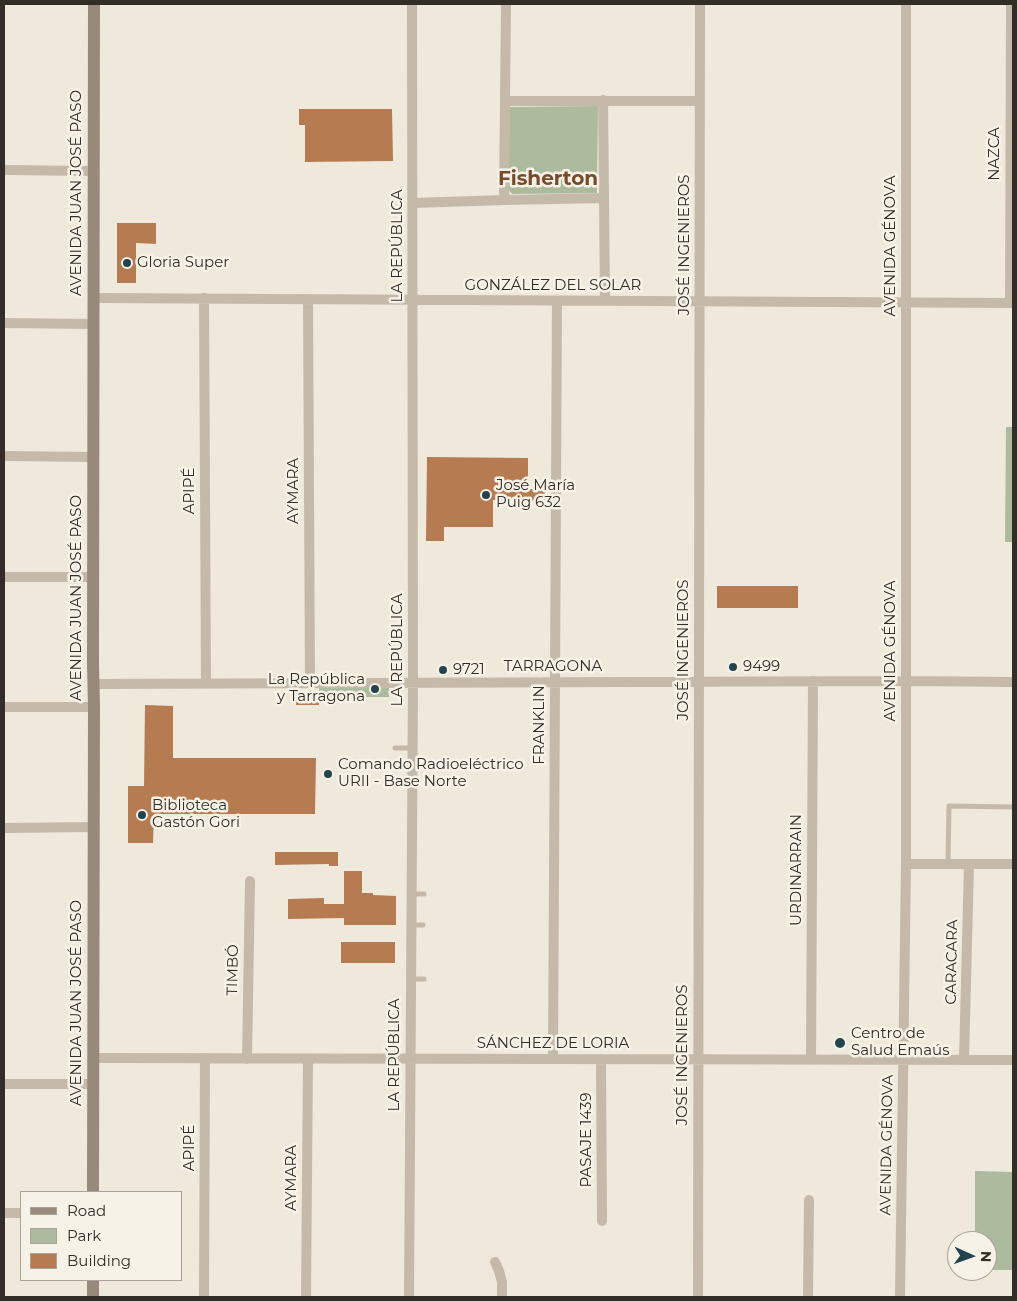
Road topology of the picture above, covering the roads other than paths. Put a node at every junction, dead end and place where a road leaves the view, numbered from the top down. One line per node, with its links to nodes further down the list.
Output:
1 (94, 4): 11 (main road, AVENIDA JUAN JOSÉ PASO)
2 (412, 4): 14 (street, LA REPÚBLICA)
3 (506, 4): 8 (street)
4 (700, 4): 9 (street, JOSÉ INGENIEROS)
5 (906, 4): 22 (street, AVENIDA GÉNOVA)
6 (1011, 4): 23 (street, NAZCA)
7 (603, 100): 8 (street); 9 (street); 12 (street)
8 (505, 101): 13 (street)
9 (700, 101): 21 (street, JOSÉ INGENIEROS)
10 (4, 170): 11 (street)
11 (94, 171): 15 (main road, AVENIDA JUAN JOSÉ PASO)
12 (604, 198): 13 (street); 20 (street)
13 (504, 200): 14 (street)
14 (412, 203): 18 (street, LA REPÚBLICA)
15 (94, 298): 16 (street, GONZÁLEZ DEL SOLAR); 25 (main road, AVENIDA JUAN JOSÉ PASO)
16 (204, 298): 17 (street, GONZÁLEZ DEL SOLAR); 35 (street, APIPÉ)
17 (308, 300): 18 (street, GONZÁLEZ DEL SOLAR); 36 (street, AYMARA)
18 (413, 300): 19 (street, GONZÁLEZ DEL SOLAR); 37 (street, LA REPÚBLICA)
19 (557, 301): 20 (street, GONZÁLEZ DEL SOLAR); 32 (street, FRANKLIN)
20 (605, 301): 21 (street, GONZÁLEZ DEL SOLAR)
21 (699, 302): 22 (street, GONZÁLEZ DEL SOLAR); 33 (street, JOSÉ INGENIEROS)
22 (906, 302): 23 (street, GONZÁLEZ DEL SOLAR); 31 (street, AVENIDA GÉNOVA)
23 (1012, 303)
24 (4, 323): 25 (street)
25 (93, 324): 27 (main road, AVENIDA JUAN JOSÉ PASO)
26 (4, 456): 27 (street)
27 (93, 457): 29 (main road, AVENIDA JUAN JOSÉ PASO)
28 (4, 577): 29 (street)
29 (93, 577): 38 (main road, AVENIDA JUAN JOSÉ PASO)
30 (813, 681): 31 (street, TARRAGONA); 33 (street, TARRAGONA); 65 (street, URDINARRAIN)
31 (906, 681): 34 (street, TARRAGONA); 46 (street, AVENIDA GÉNOVA)
32 (555, 682): 33 (street, TARRAGONA); 37 (street, TARRAGONA); 62 (street, FRANKLIN)
33 (699, 682): 64 (street, JOSÉ INGENIEROS)
34 (1013, 682)
35 (206, 683): 36 (street, TARRAGONA); 38 (street, TARRAGONA)
36 (310, 683): 37 (street, TARRAGONA)
37 (413, 683): 42 (street, LA REPÚBLICA)
38 (93, 684): 40 (main road, AVENIDA JUAN JOSÉ PASO)
39 (4, 707): 40 (street)
40 (94, 707): 44 (main road, AVENIDA JUAN JOSÉ PASO)
41 (395, 748): 42 (lane)
42 (413, 748): 51 (street, LA REPÚBLICA)
43 (1013, 807): 47 (lane)
44 (94, 827): 45 (street); 57 (main road, AVENIDA JUAN JOSÉ PASO)
45 (4, 828)
46 (906, 864): 47 (street); 66 (street, AVENIDA GÉNOVA)
47 (948, 864): 48 (street)
48 (969, 864): 49 (street); 67 (street, CARACARA)
49 (1013, 864)
50 (250, 881): 59 (street, TIMBÓ)
51 (412, 894): 52 (lane); 53 (street, LA REPÚBLICA)
52 (424, 894)
53 (411, 925): 54 (lane); 55 (street, LA REPÚBLICA)
54 (423, 925)
55 (411, 979): 56 (lane); 61 (street, LA REPÚBLICA)
56 (424, 979)
57 (93, 1058): 58 (street, SÁNCHEZ DE LORIA); 70 (main road, AVENIDA JUAN JOSÉ PASO)
58 (205, 1058): 59 (street, SÁNCHEZ DE LORIA); 79 (street, APIPÉ)
59 (247, 1058): 60 (street, SÁNCHEZ DE LORIA)
60 (308, 1059): 61 (street, SÁNCHEZ DE LORIA); 80 (street, AYMARA)
61 (410, 1059): 62 (street, SÁNCHEZ DE LORIA); 81 (street, LA REPÚBLICA)
62 (552, 1059): 63 (street, SÁNCHEZ DE LORIA)
63 (601, 1059): 64 (street, SÁNCHEZ DE LORIA); 75 (street, PASAJE 1439)
64 (698, 1060): 65 (street, SÁNCHEZ DE LORIA); 83 (street, JOSÉ INGENIEROS)
65 (811, 1060): 66 (street, SÁNCHEZ DE LORIA)
66 (904, 1060): 67 (street, SÁNCHEZ DE LORIA); 85 (street, AVENIDA GÉNOVA)
67 (964, 1060): 68 (street, SÁNCHEZ DE LORIA)
68 (1013, 1060)
69 (4, 1084): 70 (street)
70 (93, 1084): 71 (main road, AVENIDA JUAN JOSÉ PASO)
71 (93, 1191)
72 (809, 1200): 84 (street)
73 (4, 1213): 74 (street)
74 (20, 1213)
75 (602, 1221)
76 (495, 1262): 82 (street)
77 (93, 1281): 78 (main road)
78 (93, 1297)
79 (204, 1297)
80 (306, 1297)
81 (409, 1297)
82 (502, 1297)
83 (698, 1297)
84 (808, 1297)
85 (900, 1297)

